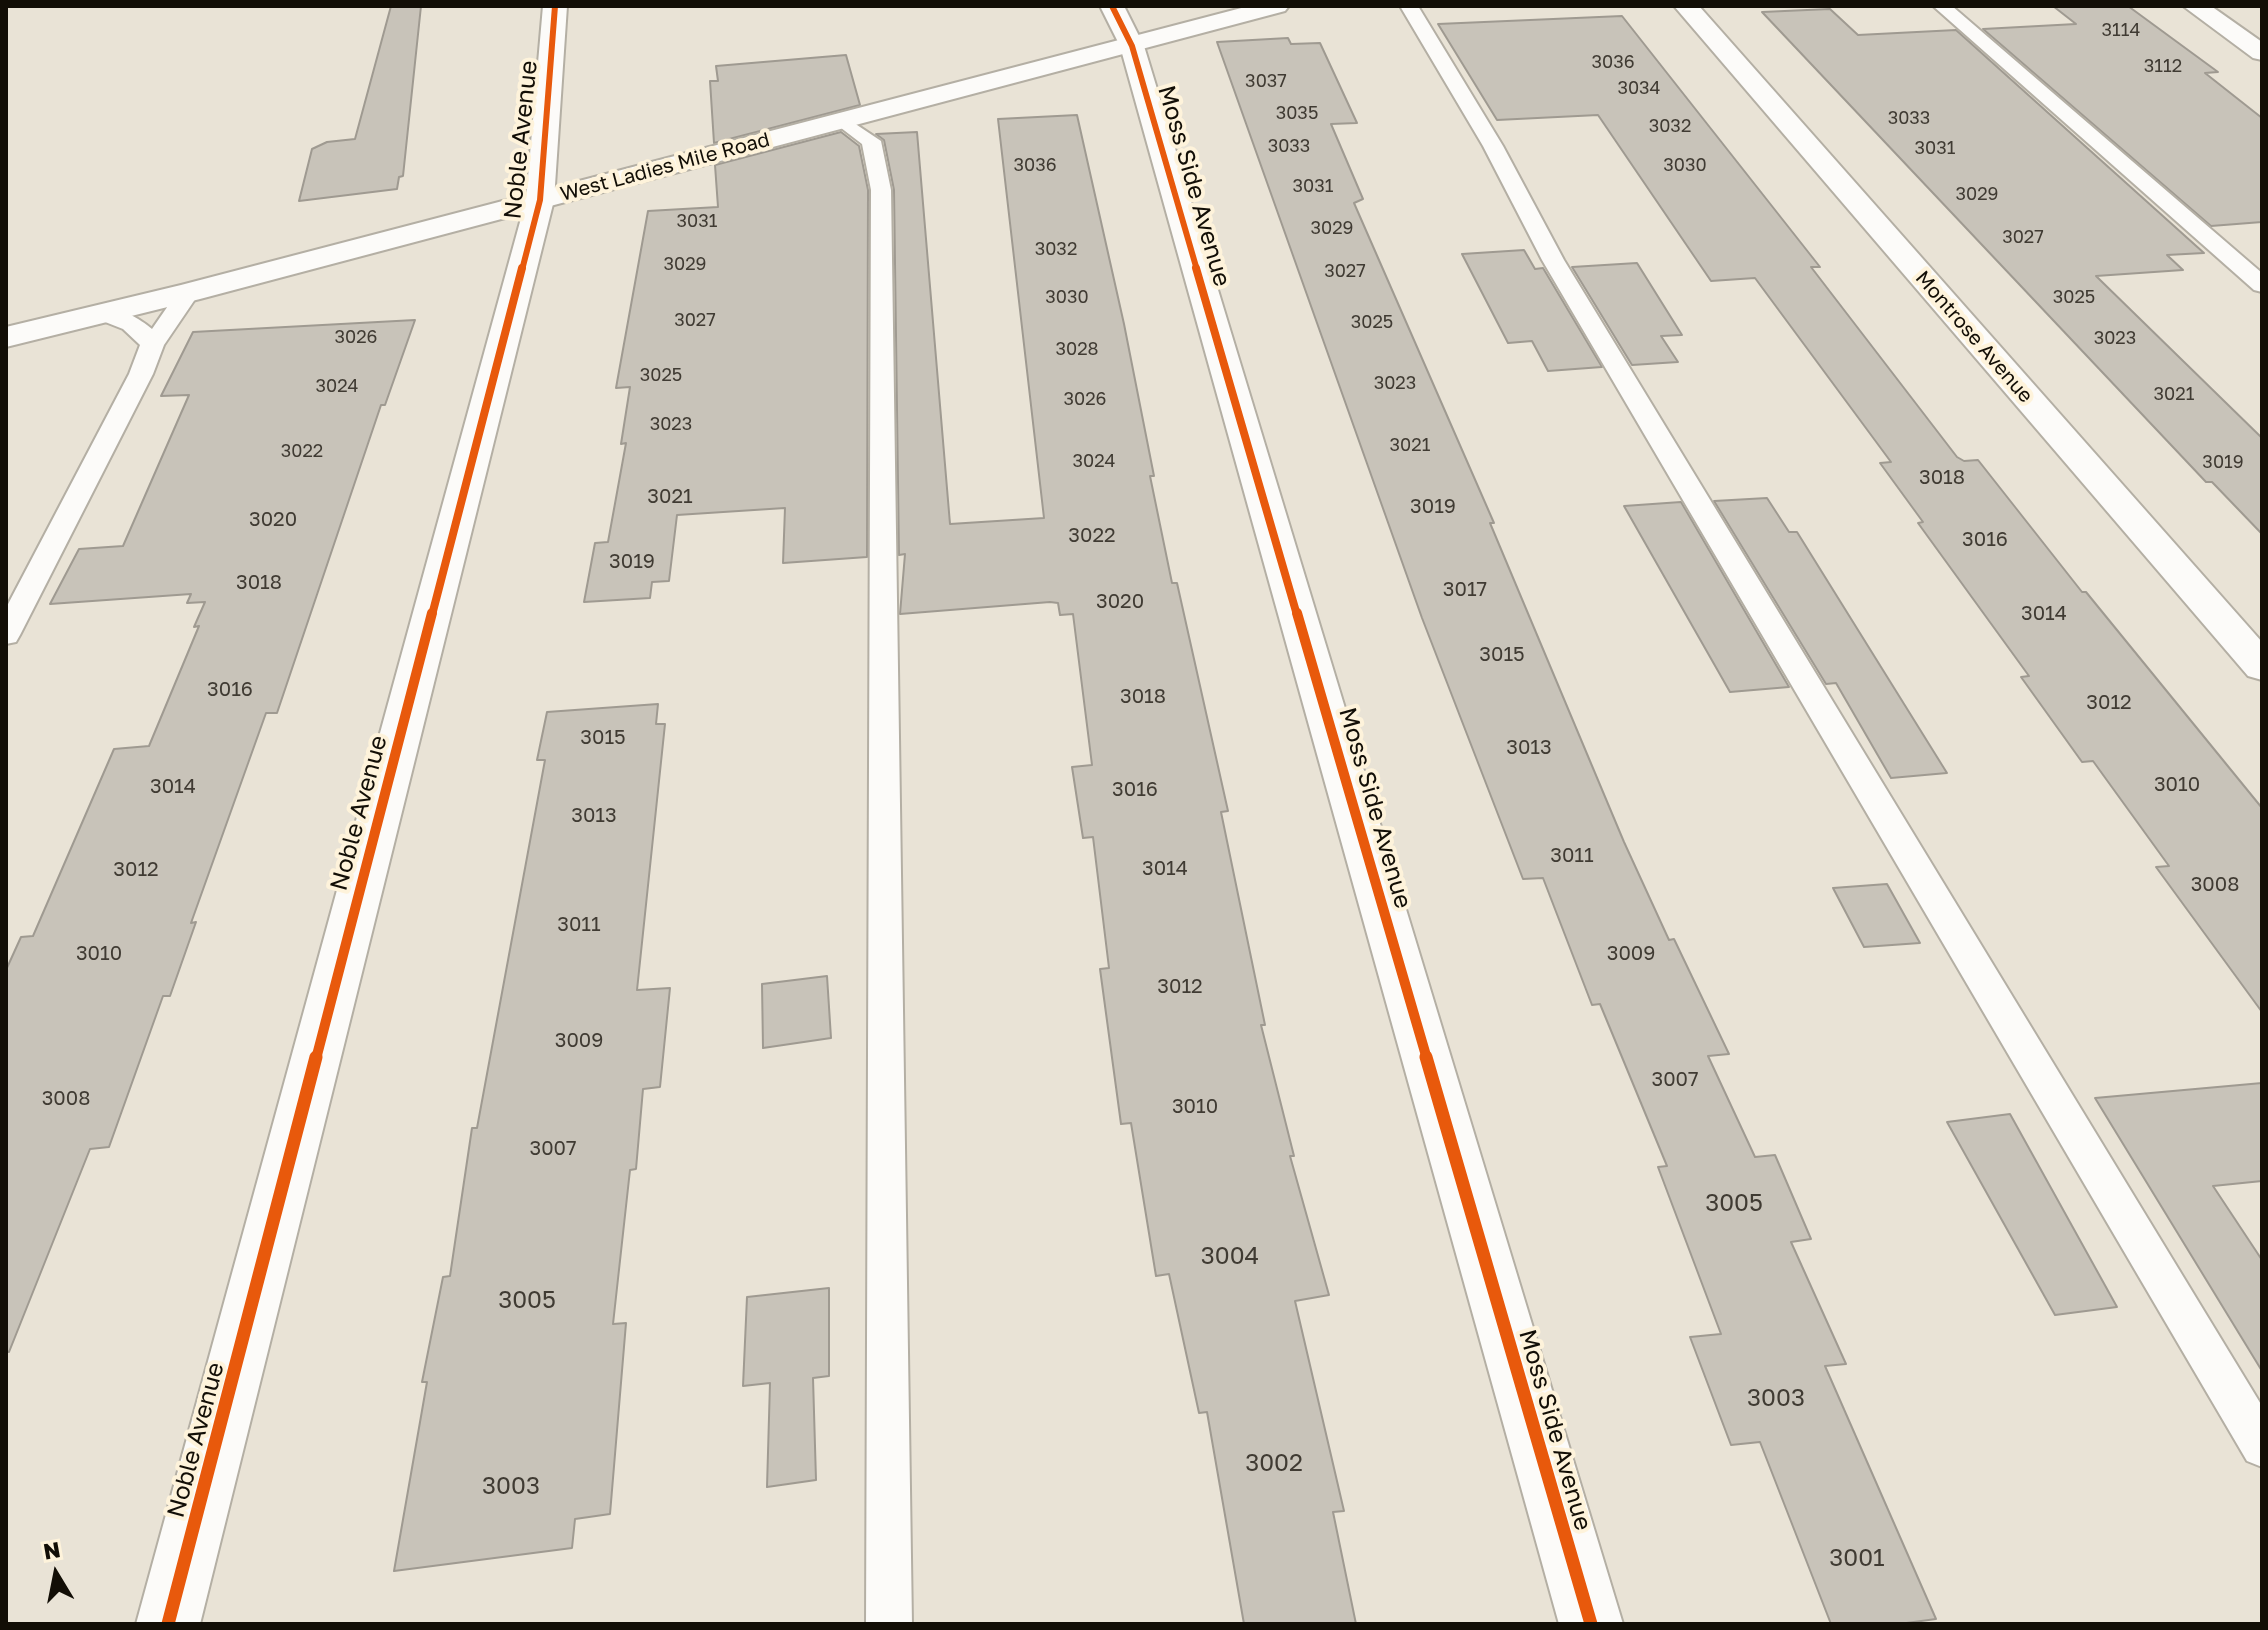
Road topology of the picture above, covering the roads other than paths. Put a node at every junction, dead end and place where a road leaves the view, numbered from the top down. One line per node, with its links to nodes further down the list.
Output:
1 (555, 6): 11 (street, Noble Avenue)
2 (1112, 6): 8 (street, Moss Side Avenue)
3 (1277, 6): 8 (street, West Ladies Mile Road)
4 (1409, 6): 19 (lane)
5 (1686, 6): 18 (street, Montrose Avenue)
6 (1942, 6): 12 (lane)
7 (2195, 6): 9 (street)
8 (1132, 46): 10 (street, West Ladies Mile Road); 22 (street, Moss Side Avenue)
9 (2262, 53)
10 (842, 121): 11 (street, West Ladies Mile Road); 21 (lane)
11 (540, 200): 13 (street, West Ladies Mile Road); 20 (street, Noble Avenue)
12 (2262, 285)
13 (189, 292): 14 (street, West Ladies Mile Road); 16 (lane)
14 (103, 313): 15 (street, West Ladies Mile Road); 16 (lane)
15 (6, 337)
16 (152, 345): 17 (lane)
17 (6, 635)
18 (2262, 667)
19 (2262, 1446)
20 (168, 1624)
21 (889, 1624)
22 (1591, 1624)

